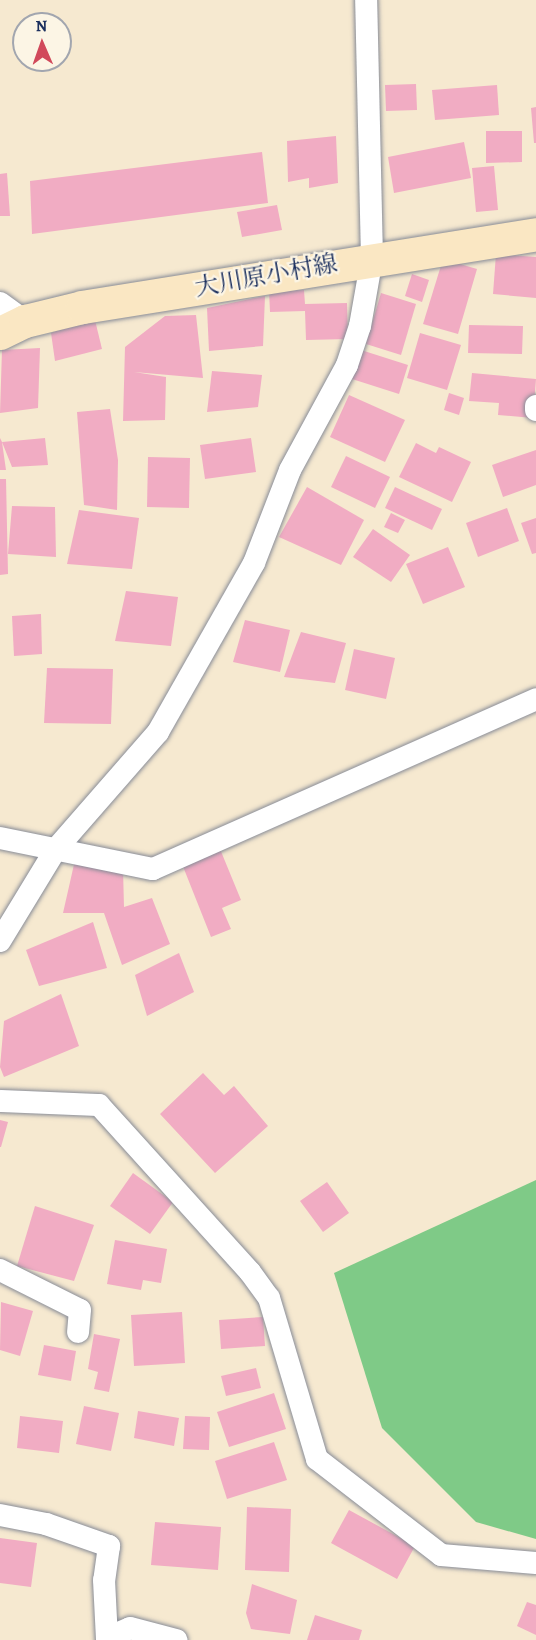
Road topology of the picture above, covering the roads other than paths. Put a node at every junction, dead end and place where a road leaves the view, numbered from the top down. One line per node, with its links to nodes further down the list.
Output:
1 (366, 0): 3 (street)
2 (536, 234): 3 (main road, 大川原小村線)
3 (372, 258): 4 (main road, 大川原小村線); 7 (street)
4 (8, 319)
5 (536, 699): 7 (street)
6 (0, 838): 7 (street)
7 (56, 849): 8 (street)
8 (0, 941)
9 (0, 1101): 13 (street)
10 (0, 1270): 11 (street)
11 (78, 1332)
12 (0, 1515): 14 (street)
13 (536, 1563)
14 (107, 1639): 15 (street)
15 (176, 1640)

